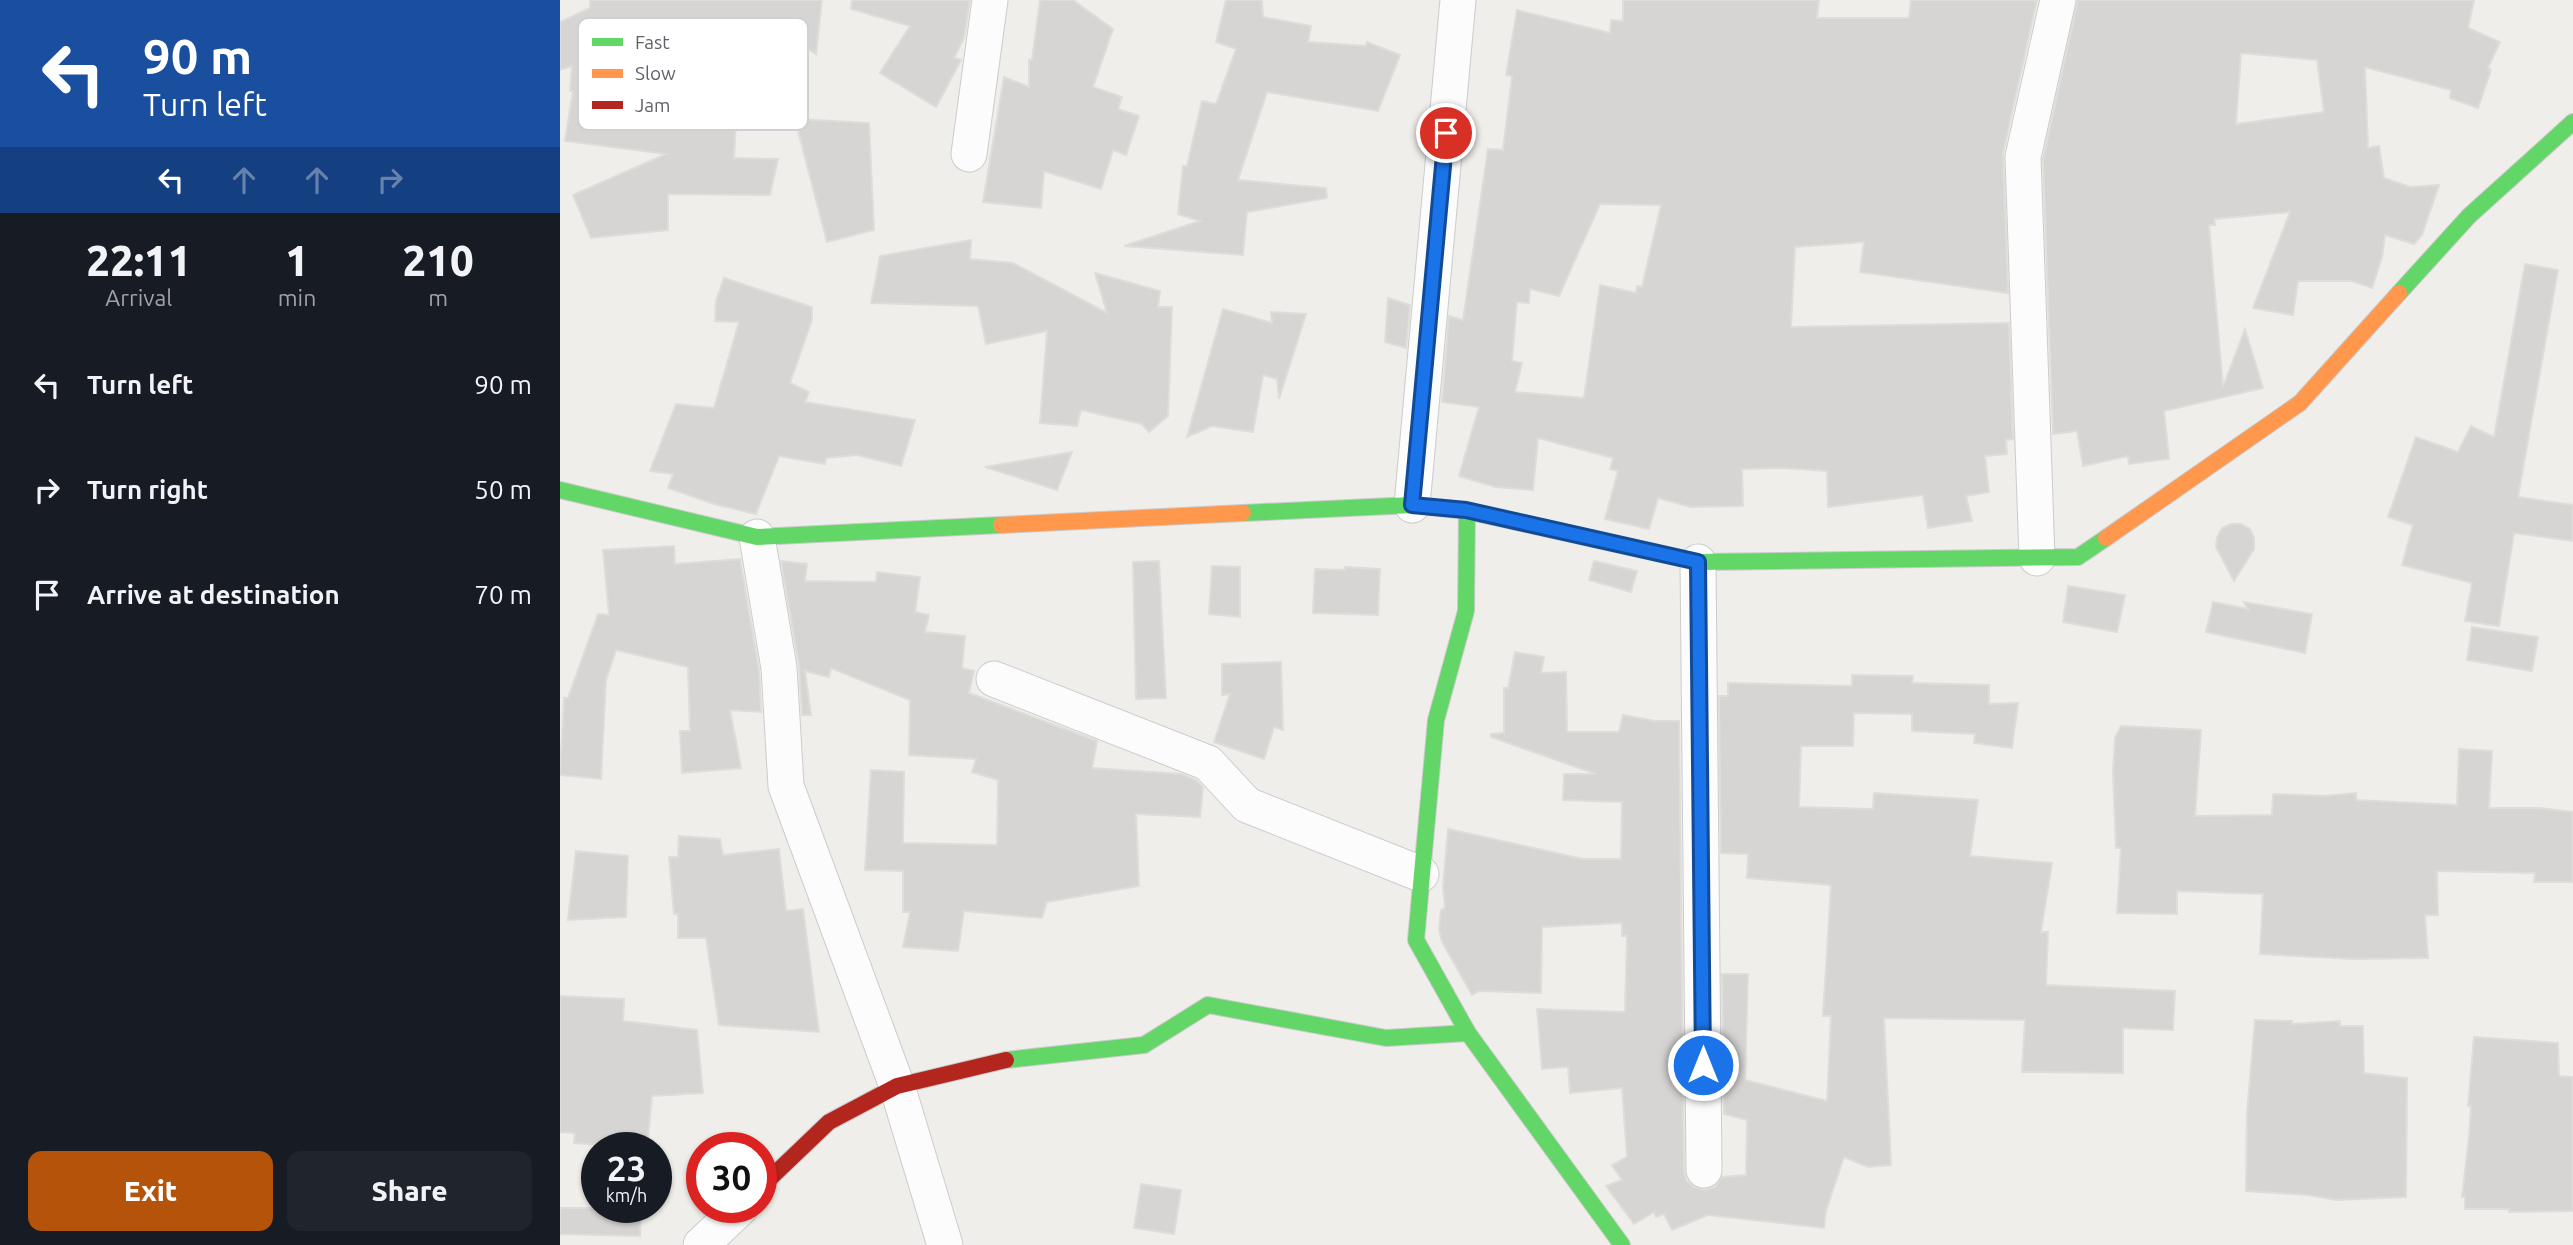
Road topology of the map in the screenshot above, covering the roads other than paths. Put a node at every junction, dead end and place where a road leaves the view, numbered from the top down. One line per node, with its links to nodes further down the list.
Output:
1 (990, 0): 5 (street)
2 (1458, 0): 7 (street)
3 (2058, 0): 10 (street)
4 (2573, 122): 10 (street)
5 (969, 154)
6 (560, 490): 9 (street)
7 (1412, 505): 8 (street); 9 (street)
8 (1466, 510): 11 (street); 13 (street)
9 (757, 537): 15 (street)
10 (2038, 558): 11 (street)
11 (1698, 562): 16 (street)
12 (994, 679): 13 (street)
13 (1421, 874): 14 (street)
14 (1468, 1033): 15 (street); 21 (street)
15 (897, 1086): 17 (street); 20 (street)
16 (1704, 1170)
17 (777, 1172)
18 (724, 1223): 19 (street)
19 (701, 1245)
20 (945, 1245)
21 (1622, 1245)

